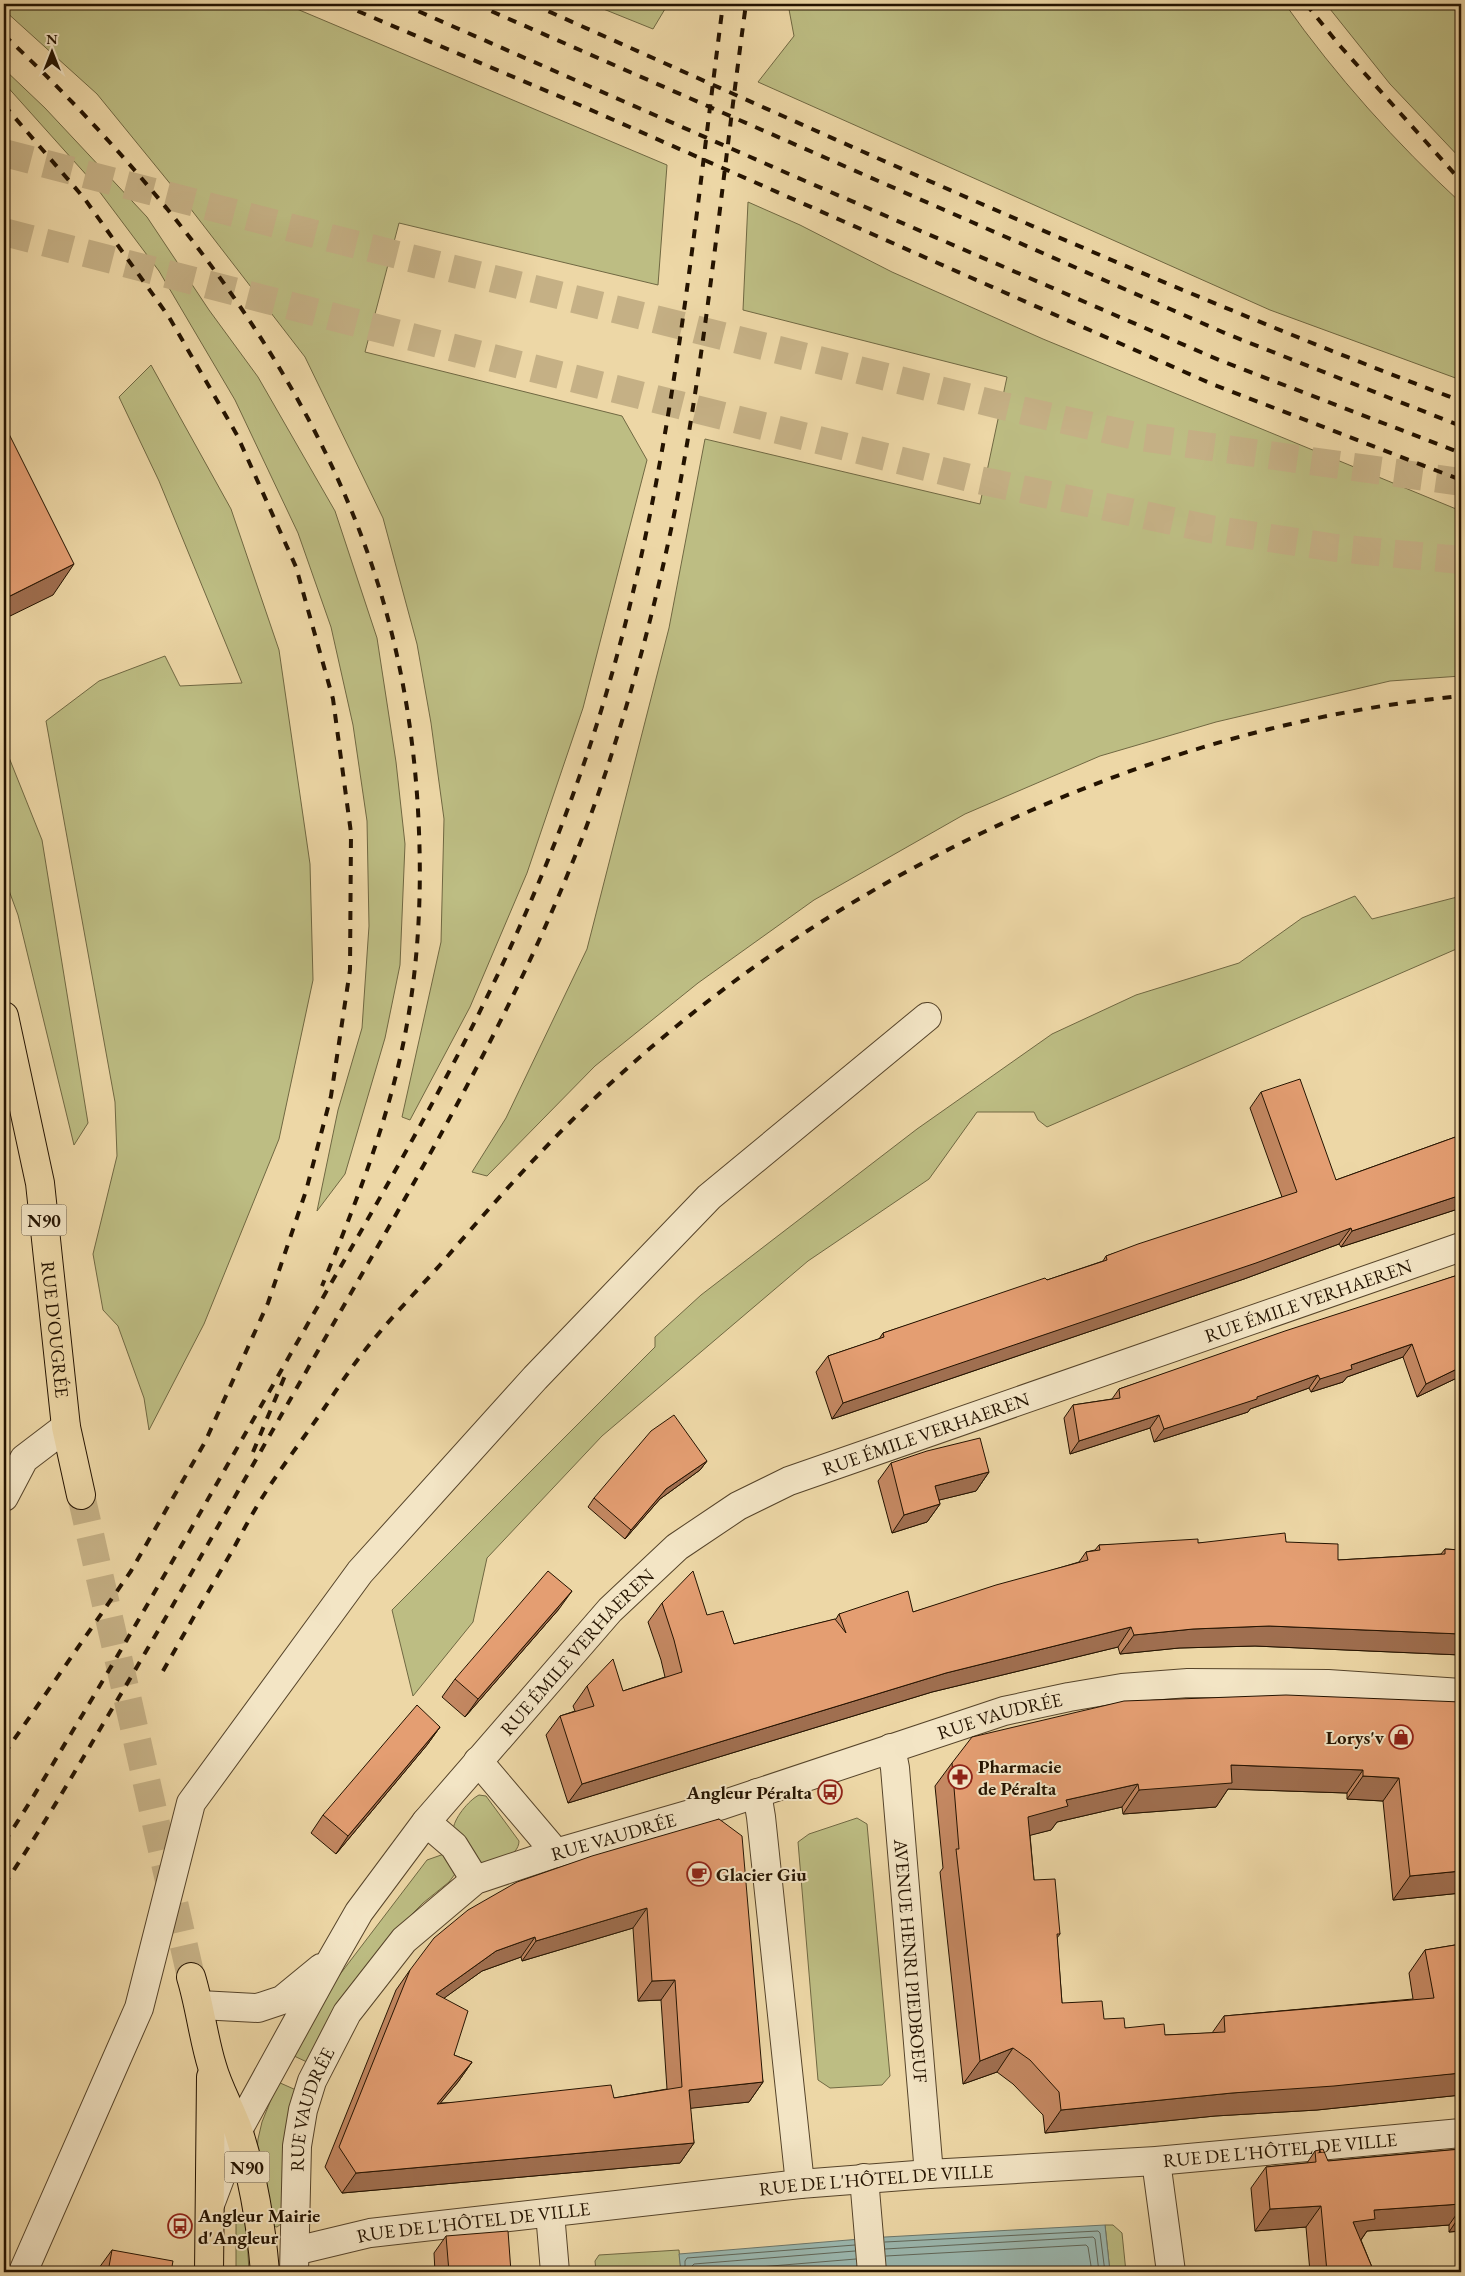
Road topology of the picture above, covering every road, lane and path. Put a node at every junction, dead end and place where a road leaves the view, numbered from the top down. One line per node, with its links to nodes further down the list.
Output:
1 (4, 1016): 4 (main road, RUE D'OUGRÉE / N90)
2 (927, 1017): 27 (street)
3 (1461, 1248): 9 (street, RUE ÉMILE VERHAEREN)
4 (66, 1427): 5 (main road, RUE D'OUGRÉE / N90); 6 (street)
5 (81, 1495)
6 (4, 1498)
7 (1461, 1693): 8 (street, RUE VAUDRÉE)
8 (891, 1748): 10 (street, RUE VAUDRÉE); 21 (street, AVENUE HENRI PIEDBOEUF)
9 (478, 1761): 11 (street, RUE ÉMILE VERHAEREN); 12 (street)
10 (757, 1794): 12 (street, RUE VAUDRÉE); 23 (street)
11 (426, 1822): 13 (street); 14 (street, RUE ÉMILE VERHAEREN)
12 (556, 1853): 13 (street, RUE VAUDRÉE)
13 (475, 1880): 26 (street, RUE VAUDRÉE)
14 (332, 1959): 16 (street, RUE ÉMILE VERHAEREN); 18 (street, RUE ÉMILE VERHAEREN)
15 (191, 1977): 16 (main road, N90)
16 (200, 2005): 17 (main road, N90)
17 (211, 2066): 18 (main road, N90); 24 (main road, N90)
18 (238, 2130): 24 (street, RUE ÉMILE VERHAEREN); 29 (main road, N90)
19 (1461, 2133): 20 (street, RUE DE L'HÔTEL DE VILLE)
20 (1156, 2161): 21 (street, RUE DE L'HÔTEL DE VILLE); 32 (street)
21 (929, 2174): 22 (street, RUE DE L'HÔTEL DE VILLE)
22 (864, 2178): 23 (street, RUE DE L'HÔTEL DE VILLE); 31 (street)
23 (800, 2184): 25 (street, RUE DE L'HÔTEL DE VILLE)
24 (210, 2204): 28 (main road, N90)
25 (550, 2213): 26 (street, RUE DE L'HÔTEL DE VILLE); 30 (street)
26 (295, 2261)
27 (23, 2272)
28 (209, 2272)
29 (265, 2272)
30 (555, 2272)
31 (872, 2272)
32 (1172, 2272)

